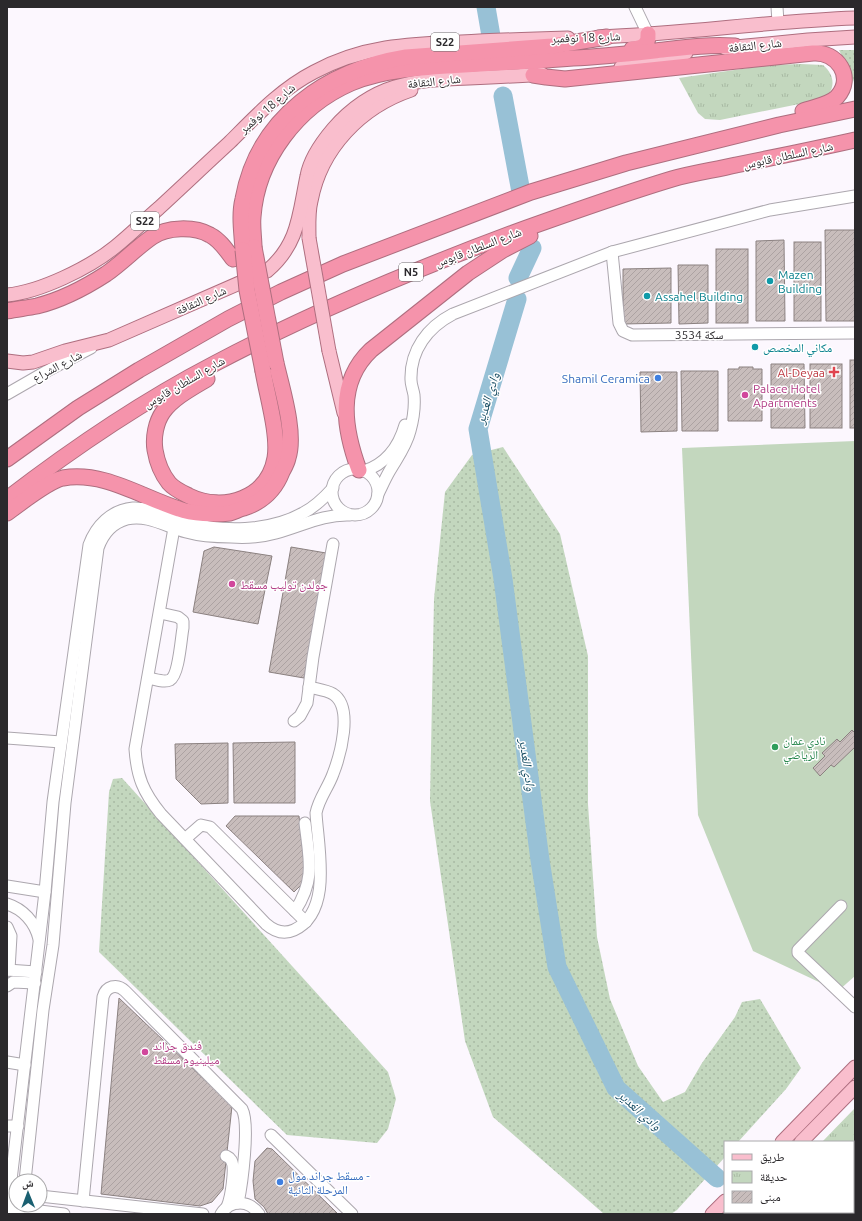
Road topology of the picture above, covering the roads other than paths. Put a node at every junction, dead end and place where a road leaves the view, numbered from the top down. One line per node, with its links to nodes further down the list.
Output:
1 (634, 7): 5 (street)
2 (777, 7): 4 (street)
3 (855, 18): 4 (main road, شارع الثقافة)
4 (778, 22): 5 (main road, شارع الثقافة)
5 (648, 34): 6 (main road, شارع 18 نوفمبر / S22); 9 (highway)
6 (607, 37): 17 (highway); 19 (main road, شارع 18 نوفمبر / S22)
7 (855, 37): 8 (main road, شارع الثقافة)
8 (735, 46): 9 (highway); 10 (main road, شارع الثقافة)
9 (588, 57): 17 (highway)
10 (533, 75): 11 (main road, شارع الثقافة); 13 (highway)
11 (470, 78): 23 (main road, شارع الثقافة); 27 (main road, bridge)
12 (855, 109): 13 (highway)
13 (779, 125): 28 (highway)
14 (855, 140): 16 (highway, شارع السلطان قابوس / N5)
15 (855, 196): 18 (street)
16 (550, 220): 21 (highway, شارع السلطان قابوس / N5); 27 (highway)
17 (244, 252): 20 (highway); 21 (highway, bridge); 33 (highway, bridge)
18 (612, 252): 22 (street, سكة 3534); 25 (street)
19 (7, 295)
20 (7, 311)
21 (307, 318): 32 (highway, شارع السلطان قابوس / N5)
22 (855, 333)
23 (109, 340): 24 (main road); 26 (street, شارع الشراع)
24 (7, 361)
25 (411, 387): 29 (street); 31 (street)
26 (7, 394)
27 (346, 425): 29 (highway)
28 (7, 459)
29 (362, 470): 30 (street); 31 (street)
30 (333, 488): 34 (street); 42 (street)
31 (378, 494): 34 (street)
32 (7, 499)
33 (7, 513)
34 (350, 514): 35 (street)
35 (174, 528): 37 (street); 67 (street)
36 (333, 544): 39 (street)
37 (160, 612): 38 (street); 38 (street)
38 (148, 678): 44 (street)
39 (309, 688): 40 (street); 50 (street)
40 (294, 720)
41 (7, 738): 42 (street)
42 (61, 742): 46 (street)
43 (305, 823): 49 (street)
44 (185, 839): 49 (street); 50 (street)
45 (7, 886): 46 (street)
46 (45, 892): 52 (street)
47 (7, 904): 52 (street)
48 (841, 906): 56 (street)
49 (295, 911): 50 (street)
50 (306, 922)
51 (7, 927): 53 (street)
52 (39, 942): 54 (street)
53 (8, 970): 54 (street)
54 (35, 978): 55 (street); 58 (street)
55 (7, 986)
56 (855, 1007)
57 (7, 1062): 58 (street)
58 (25, 1065): 61 (street)
59 (855, 1068): 63 (main road)
60 (854, 1090): 64 (main road)
61 (13, 1126): 66 (street)
62 (271, 1135): 77 (street)
63 (783, 1141)
64 (802, 1141)
65 (226, 1156): 72 (street)
66 (13, 1173)
67 (26, 1173)
68 (48, 1197): 69 (street)
69 (83, 1201): 71 (street); 75 (street)
70 (724, 1202): 78 (main road)
71 (238, 1203): 72 (street); 76 (street)
72 (224, 1210)
73 (48, 1212): 74 (street)
74 (64, 1214)
75 (204, 1214)
76 (259, 1214)
77 (352, 1214)
78 (712, 1214)

